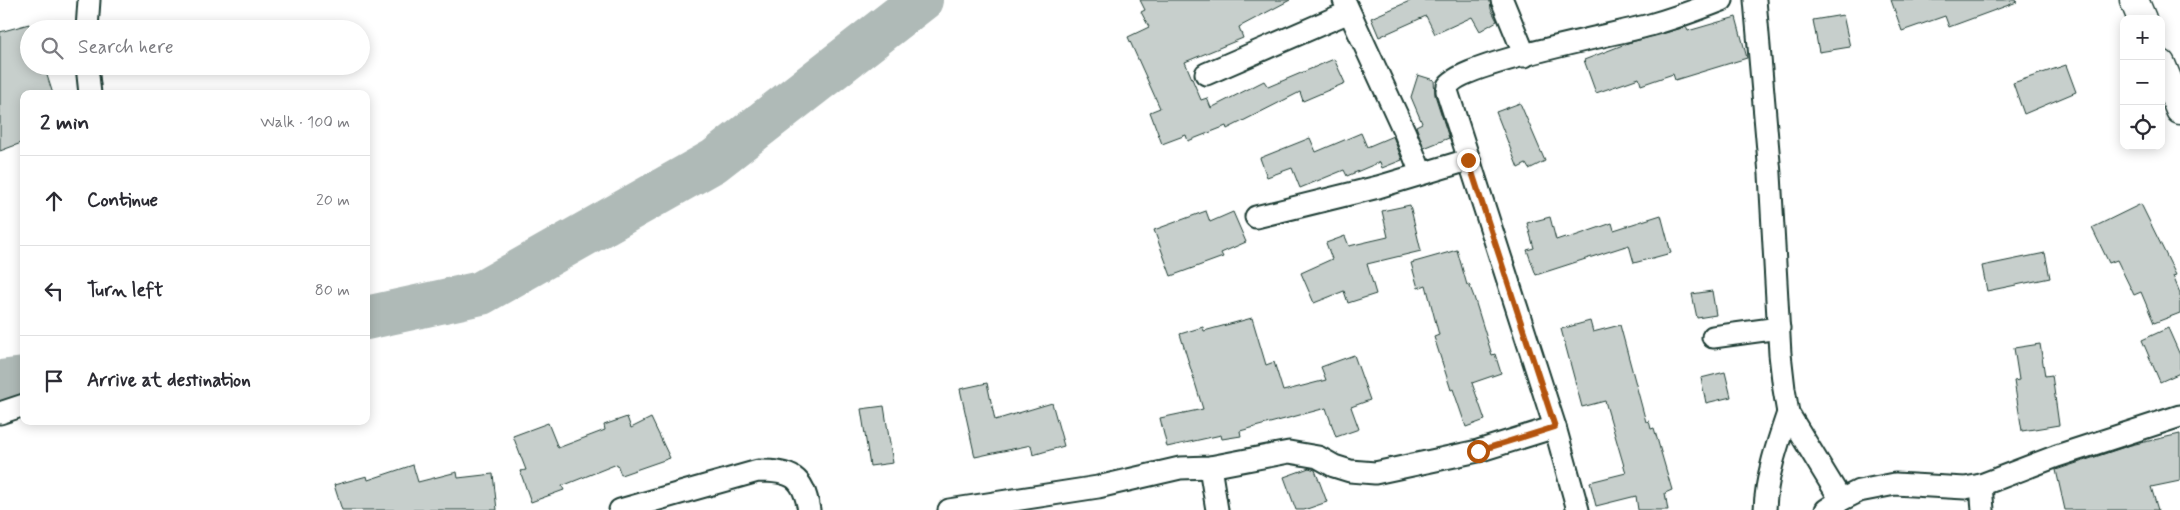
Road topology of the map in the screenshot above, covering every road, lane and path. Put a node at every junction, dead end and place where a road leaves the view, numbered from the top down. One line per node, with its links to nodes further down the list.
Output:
1 (88, 0): 8 (street)
2 (1502, 0): 9 (street)
3 (1722, 0): 9 (street)
4 (1755, 0): 18 (street)
5 (2134, 0): 7 (main road)
6 (1346, 6): 10 (street); 16 (street)
7 (2140, 15)
8 (87, 20)
9 (1525, 56): 15 (street)
10 (1206, 74)
11 (2165, 74): 14 (main road)
12 (88, 75): 13 (street)
13 (90, 90)
14 (2180, 110)
15 (1468, 160): 16 (street); 24 (street)
16 (1421, 173): 17 (street)
17 (1256, 217)
18 (1779, 328): 19 (street); 22 (street)
19 (1713, 337)
20 (20, 406): 21 (street)
21 (0, 413)
22 (1788, 413): 27 (street); 33 (street)
23 (2180, 416): 26 (street)
24 (1555, 427): 25 (street); 32 (street)
25 (1210, 467): 30 (street); 31 (street)
26 (1981, 485): 27 (street); 34 (street)
27 (1833, 505)
28 (620, 510): 29 (street)
29 (809, 510)
30 (949, 510)
31 (1217, 510)
32 (1578, 510)
33 (1765, 510)
34 (1983, 510)

